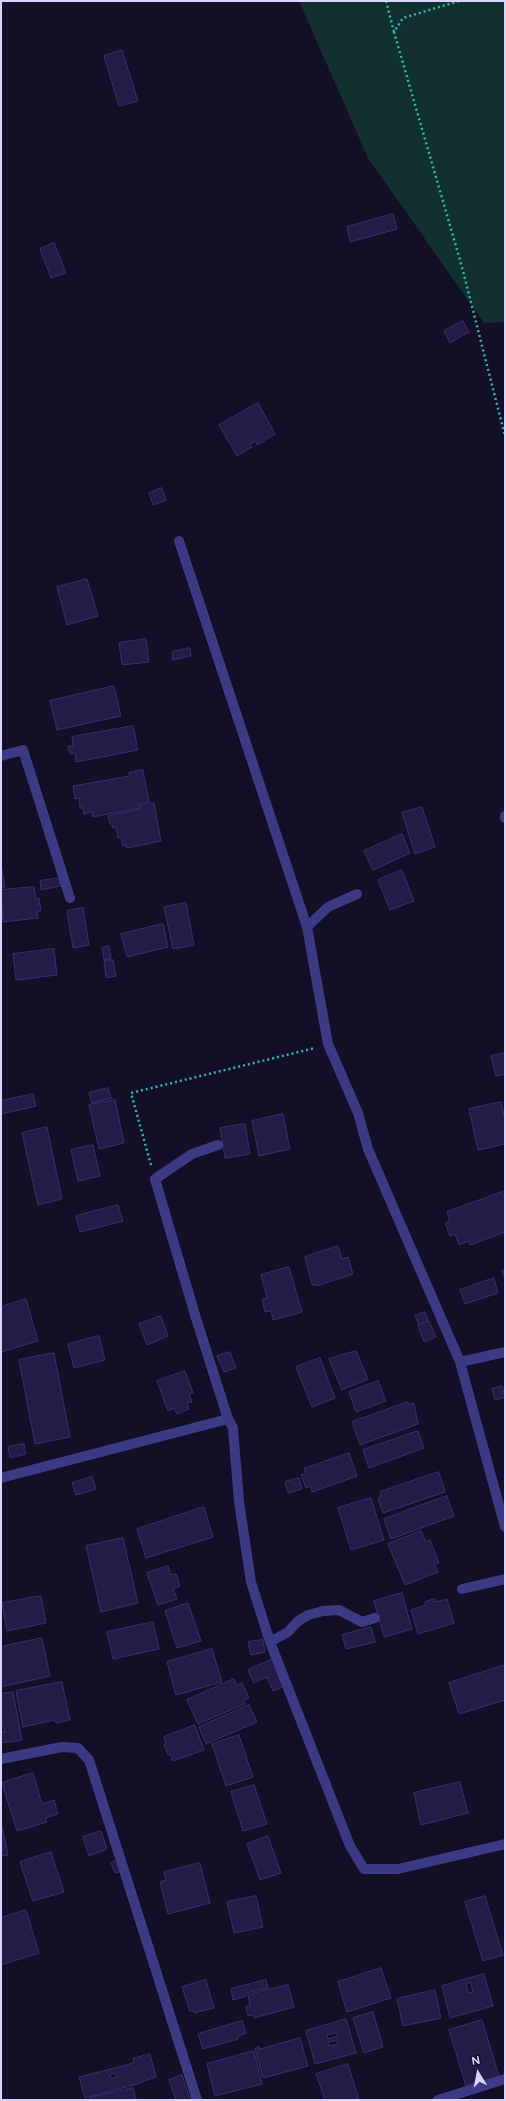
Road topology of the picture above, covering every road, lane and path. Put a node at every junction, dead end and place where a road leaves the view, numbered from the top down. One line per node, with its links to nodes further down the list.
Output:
1 (386, 1): 3 (path)
2 (459, 1): 3 (path)
3 (394, 32): 4 (path)
4 (505, 436)
5 (179, 542): 9 (street)
6 (1, 756): 8 (street)
7 (357, 894): 9 (street)
8 (70, 898)
9 (307, 927): 10 (street)
10 (328, 1044): 12 (path); 14 (street)
11 (218, 1145): 12 (street)
12 (155, 1179): 15 (street)
13 (505, 1352): 14 (street)
14 (460, 1362): 17 (street)
15 (228, 1419): 16 (street); 21 (street)
16 (1, 1478)
17 (505, 1527)
18 (505, 1579): 19 (street)
19 (462, 1589)
20 (375, 1618): 21 (street)
21 (270, 1642): 23 (street)
22 (1, 1759): 25 (street)
23 (505, 1844)
24 (505, 2079): 26 (street)
25 (197, 2100)
26 (438, 2100)

